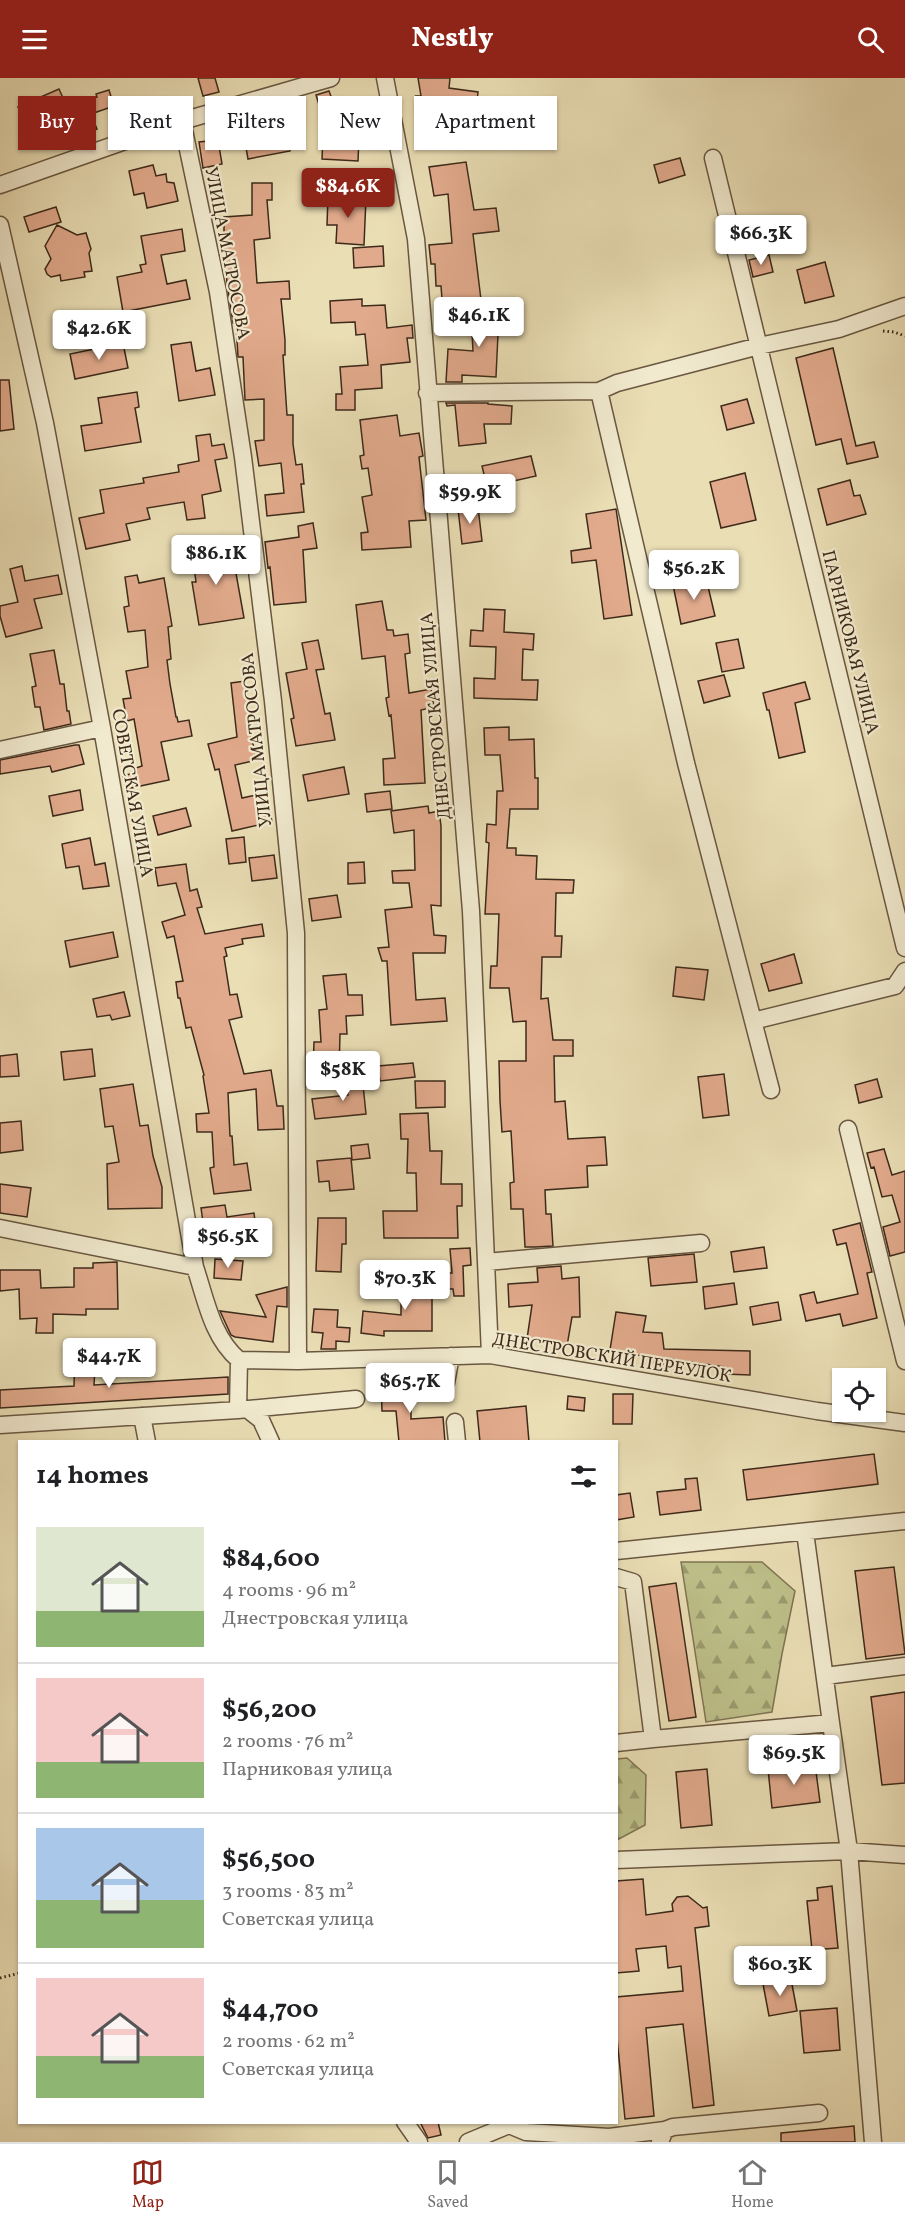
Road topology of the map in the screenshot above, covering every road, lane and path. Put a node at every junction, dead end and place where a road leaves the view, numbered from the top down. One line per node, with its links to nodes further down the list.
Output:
1 (331, 78): 3 (street)
2 (385, 78): 12 (street, ДНЕСТРОВСКАЯ УЛИЦА)
3 (193, 119)
4 (108, 148): 7 (street)
5 (188, 150): 27 (street, УЛИЦА МАТРОСОВА)
6 (713, 158): 10 (street, ПАРНИКОВАЯ УЛИЦА)
7 (0, 185)
8 (0, 225): 13 (street, СОВЕТСКАЯ УЛИЦА)
9 (905, 306): 10 (street)
10 (759, 346): 11 (street); 15 (street, ПАРНИКОВАЯ УЛИЦА)
11 (599, 392): 12 (street); 17 (street)
12 (427, 393): 22 (street, ДНЕСТРОВСКАЯ УЛИЦА)
13 (102, 728): 14 (street); 23 (street, СОВЕТСКАЯ УЛИЦА)
14 (0, 750)
15 (905, 948)
16 (905, 971): 17 (street)
17 (753, 1021): 18 (street)
18 (771, 1090)
19 (848, 1129): 28 (street)
20 (0, 1228): 23 (street)
21 (701, 1243): 22 (street)
22 (486, 1262): 24 (street, ДНЕСТРОВСКАЯ УЛИЦА)
23 (195, 1267): 26 (street, СОВЕТСКАЯ УЛИЦА)
24 (490, 1354): 25 (street, ДНЕСТРОВСКИЙ ПЕРЕУЛОК); 34 (street, ДНЕСТРОВСКИЙ ПЕРЕУЛОК)
25 (451, 1356): 27 (street, ДНЕСТРОВСКИЙ ПЕРЕУЛОК); 29 (street)
26 (238, 1360): 27 (street, ДНЕСТРОВСКИЙ ПЕРЕУЛОК); 31 (street)
27 (298, 1361)
28 (905, 1361)
29 (446, 1383)
30 (356, 1399): 31 (street)
31 (243, 1409): 32 (street); 37 (street)
32 (142, 1416): 35 (street); 36 (street)
33 (455, 1422): 38 (street)
34 (905, 1423)
35 (0, 1425)
36 (147, 1440)
37 (271, 1440)
38 (457, 1440)
39 (905, 1521): 40 (street)
40 (805, 1532): 41 (street); 44 (street)
41 (618, 1551)
42 (618, 1578): 46 (street)
43 (905, 1666): 44 (street)
44 (825, 1676): 45 (street)
45 (831, 1723): 46 (street); 48 (street)
46 (653, 1739): 47 (street)
47 (618, 1743)
48 (849, 1851): 49 (street); 50 (street); 60 (street)
49 (905, 1855)
50 (618, 1860)
51 (18, 1974): 52 (path)
52 (0, 1978)
53 (819, 2113): 57 (street)
54 (406, 2124): 58 (street)
55 (509, 2124): 56 (street); 59 (street)
56 (608, 2134): 57 (street)
57 (662, 2136)
58 (419, 2142)
59 (468, 2142)
60 (873, 2142)

